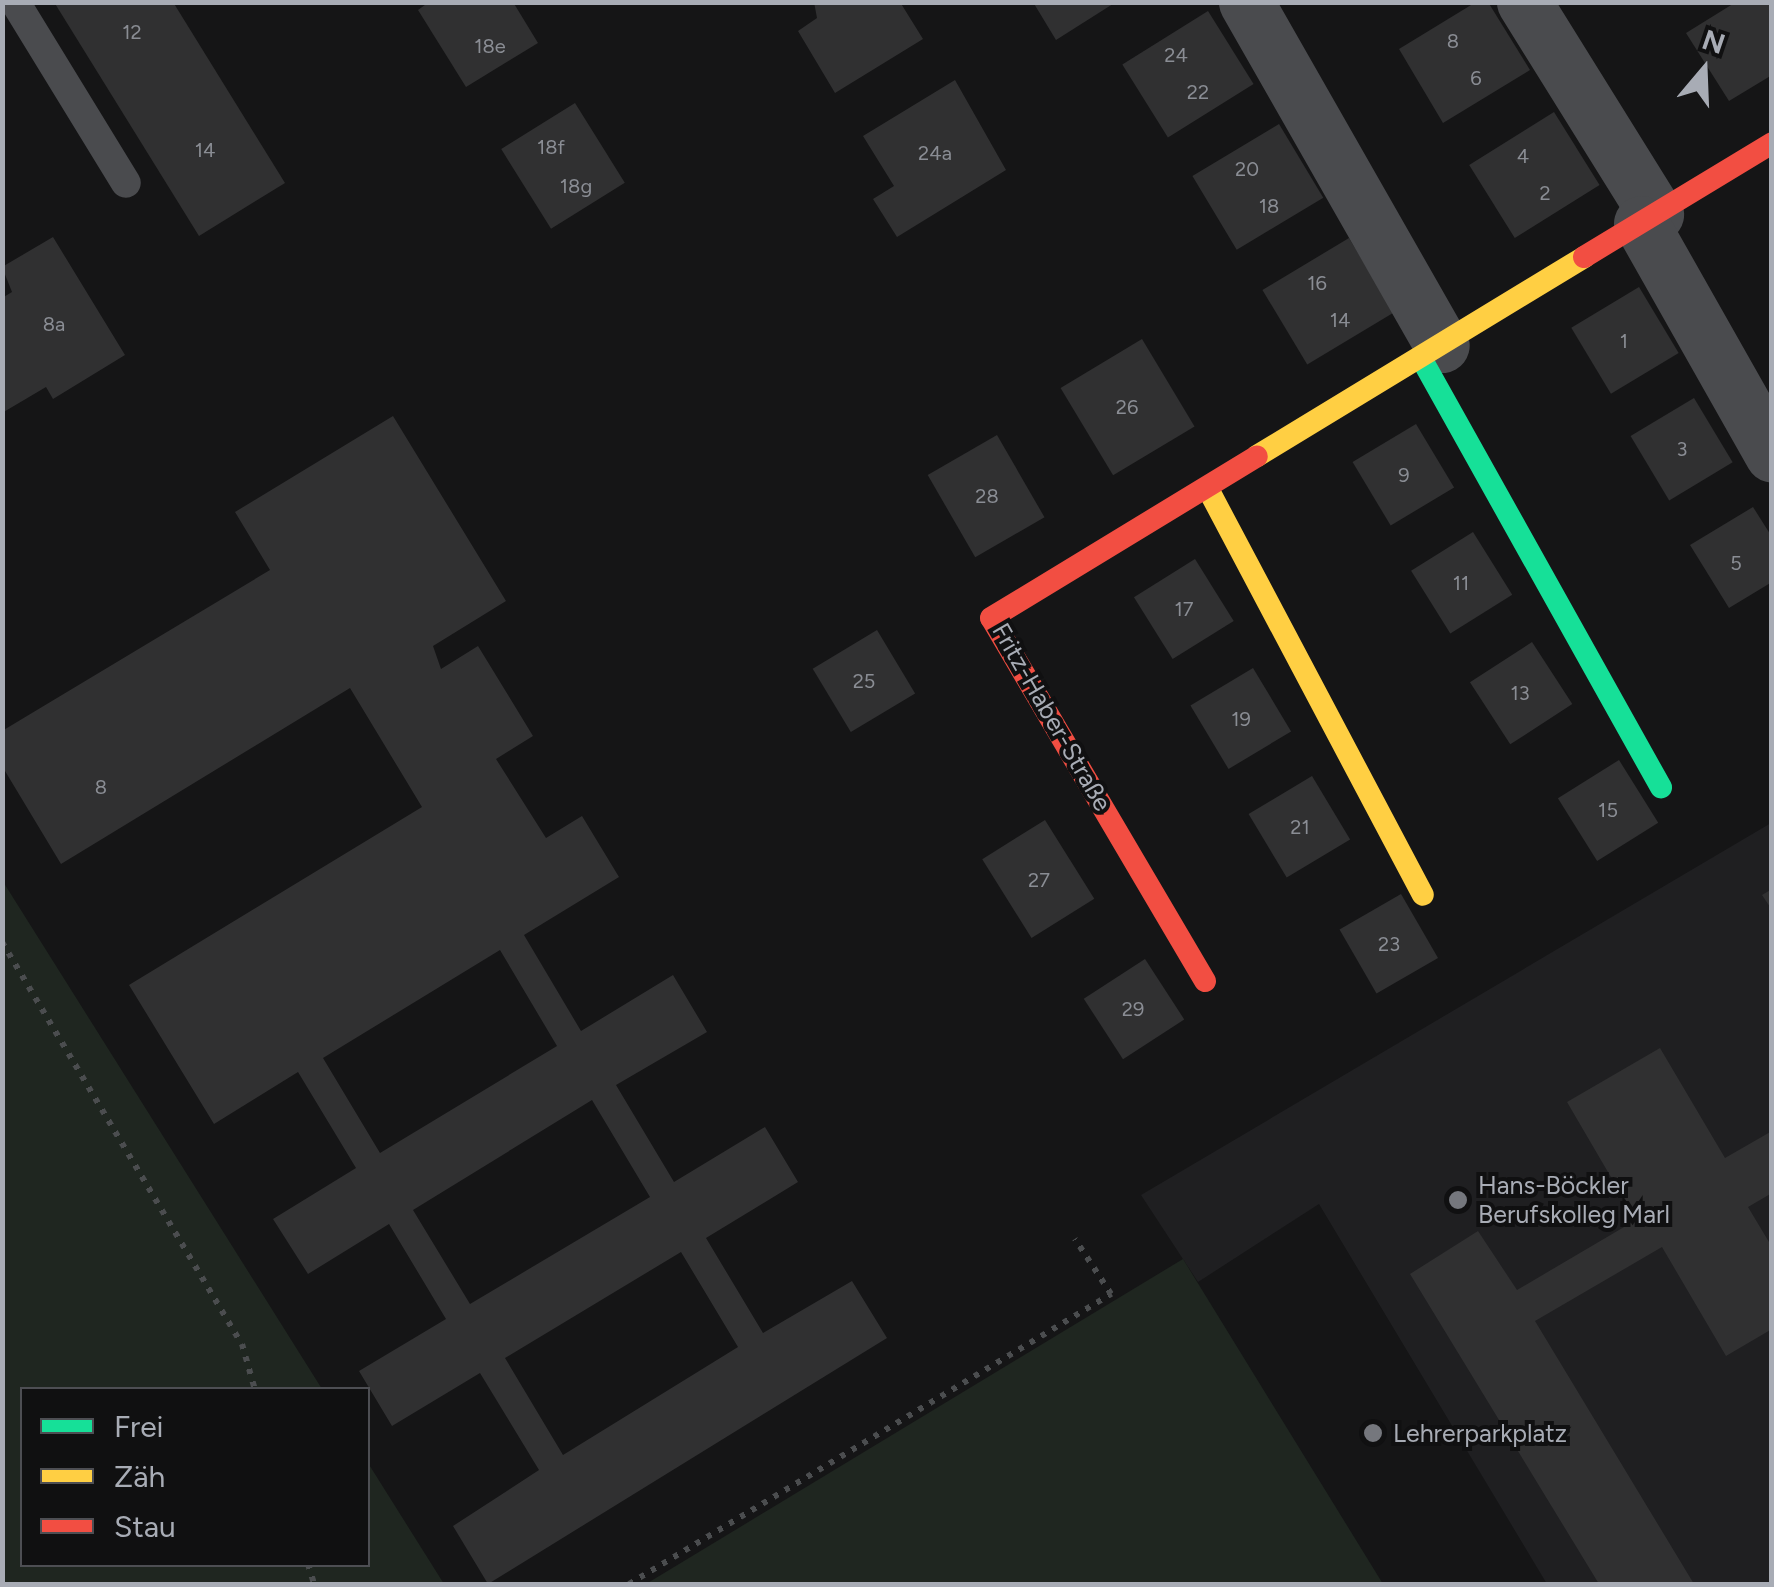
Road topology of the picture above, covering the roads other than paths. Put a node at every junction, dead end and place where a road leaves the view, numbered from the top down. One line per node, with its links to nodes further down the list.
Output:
1 (14, 2): 5 (lane)
2 (1246, 2): 7 (street)
3 (1524, 2): 6 (street)
4 (1772, 143): 6 (street, Fritz-Haber-Straße)
5 (126, 183)
6 (1649, 219): 7 (street, Fritz-Haber-Straße); 8 (street)
7 (1432, 351): 9 (street, Fritz-Haber-Straße); 10 (street)
8 (1772, 455)
9 (1208, 490): 11 (street); 12 (street, Fritz-Haber-Straße)
10 (1661, 788)
11 (1423, 895)
12 (1205, 981)

